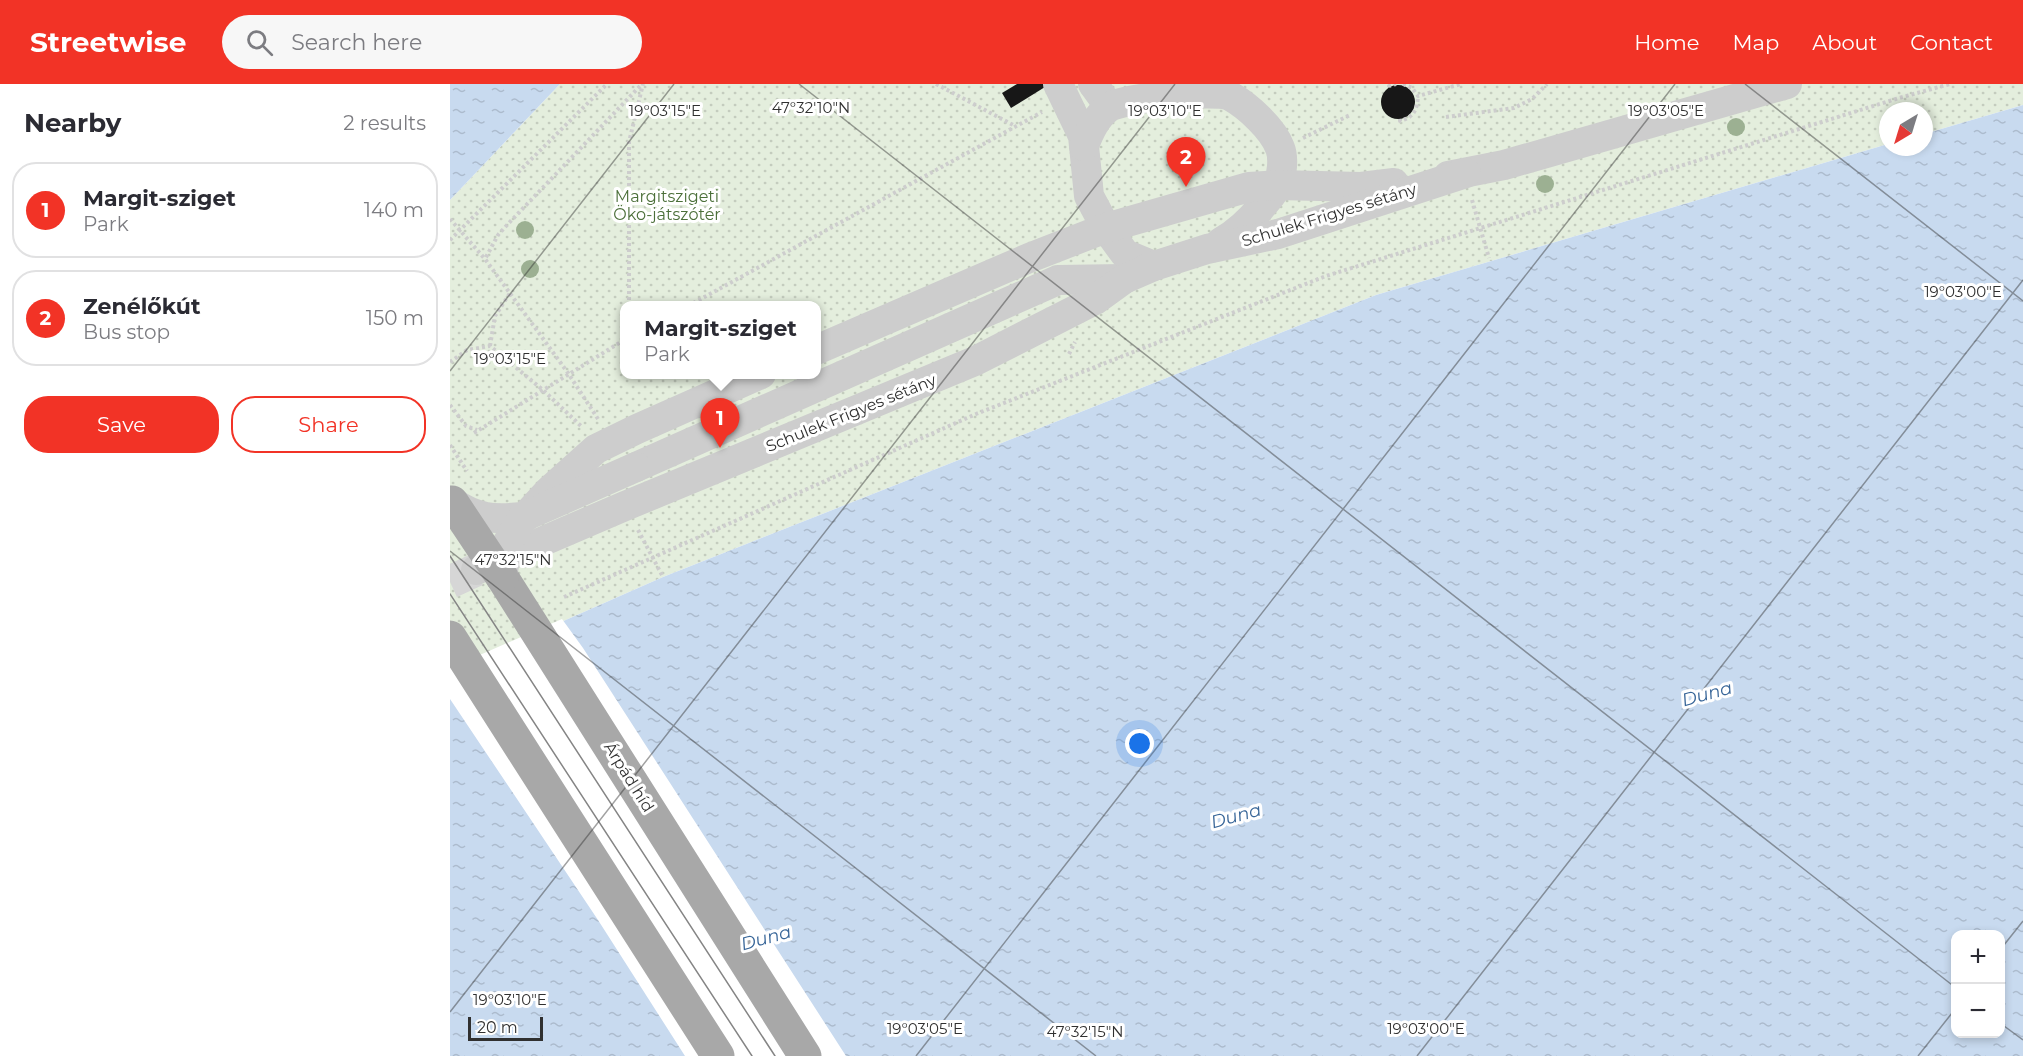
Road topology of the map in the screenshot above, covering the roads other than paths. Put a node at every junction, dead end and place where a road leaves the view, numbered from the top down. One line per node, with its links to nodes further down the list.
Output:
1 (1786, 84): 5 (street, Schulek Frigyes sétány)
2 (1060, 87): 4 (street)
3 (1101, 95): 4 (street); 6 (street)
4 (1084, 146): 7 (street)
5 (1466, 173): 6 (street, Schulek Frigyes sétány); 8 (street, Schulek Frigyes sétány)
6 (1278, 185): 7 (street, Schulek Frigyes sétány); 8 (street)
7 (1106, 228): 9 (street); 11 (street, Schulek Frigyes sétány); 12 (street, Schulek Frigyes sétány)
8 (1207, 249): 9 (street, Schulek Frigyes sétány)
9 (1154, 266): 10 (street, Schulek Frigyes sétány)
10 (1124, 279): 11 (street, Schulek Frigyes sétány); 18 (street, Schulek Frigyes sétány)
11 (1058, 280): 15 (street, Schulek Frigyes sétány)
12 (821, 348)
13 (752, 379): 14 (street, Schulek Frigyes sétány)
14 (600, 439): 15 (street); 18 (street, Schulek Frigyes sétány)
15 (624, 473): 17 (street); 18 (street); 19 (street, Schulek Frigyes sétány, bridge)
16 (451, 500): 19 (street, Schulek Frigyes sétány, bridge); 20 (main road, Árpád híd, bridge)
17 (551, 506)
18 (625, 506)
19 (523, 517): 20 (street, bridge)
20 (502, 577): 23 (main road, Árpád híd)
21 (450, 637): 22 (main road)
22 (718, 1056)
23 (805, 1056)

